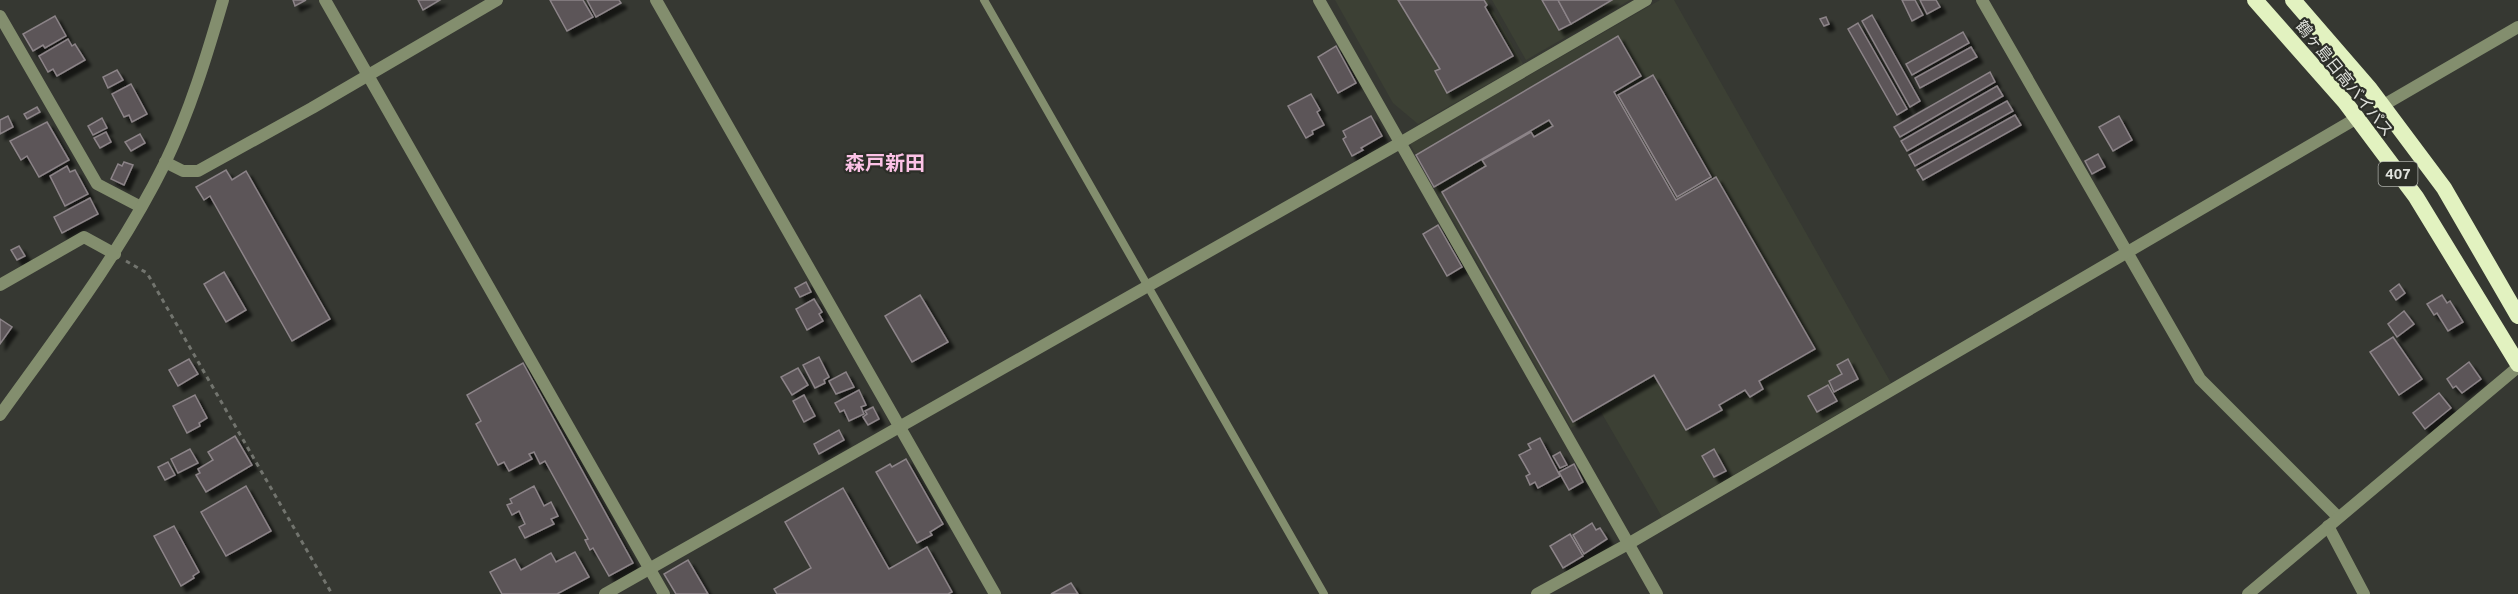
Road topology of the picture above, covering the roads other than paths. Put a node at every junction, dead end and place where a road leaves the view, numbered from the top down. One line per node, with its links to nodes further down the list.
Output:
1 (223, 0): 17 (street)
2 (326, 0): 13 (street)
3 (497, 0): 13 (street)
4 (656, 0): 26 (street)
5 (984, 0): 22 (lane)
6 (1319, 0): 16 (street)
7 (1646, 0): 16 (street)
8 (1982, 0): 19 (street)
9 (2255, 0): 15 (highway, 鶴ヶ島日高バイパス / 407)
10 (2293, 0): 14 (highway, 鶴ヶ島日高バイパス / 407)
11 (0, 16): 18 (street)
12 (2518, 27): 14 (street)
13 (369, 73): 17 (street); 30 (street)
14 (2382, 106): 23 (highway, 鶴ヶ島日高バイパス / 407)
15 (2357, 118): 19 (street); 24 (highway, 鶴ヶ島日高バイパス / 407)
16 (1400, 143): 22 (street); 29 (street)
17 (165, 162): 18 (street)
18 (141, 207): 20 (street)
19 (2127, 253): 27 (street); 29 (street)
20 (115, 254): 21 (street); 25 (street)
21 (0, 285)
22 (1148, 285): 26 (street); 34 (lane)
23 (2518, 316)
24 (2518, 366): 27 (street)
25 (0, 415)
26 (899, 426): 30 (street); 33 (street)
27 (2338, 517): 28 (street)
28 (2328, 526): 37 (street); 38 (street)
29 (1628, 544): 35 (street); 36 (street)
30 (650, 568): 31 (street); 32 (street)
31 (605, 594)
32 (663, 594)
33 (995, 594)
34 (1324, 594)
35 (1537, 594)
36 (1657, 594)
37 (2248, 594)
38 (2364, 594)

